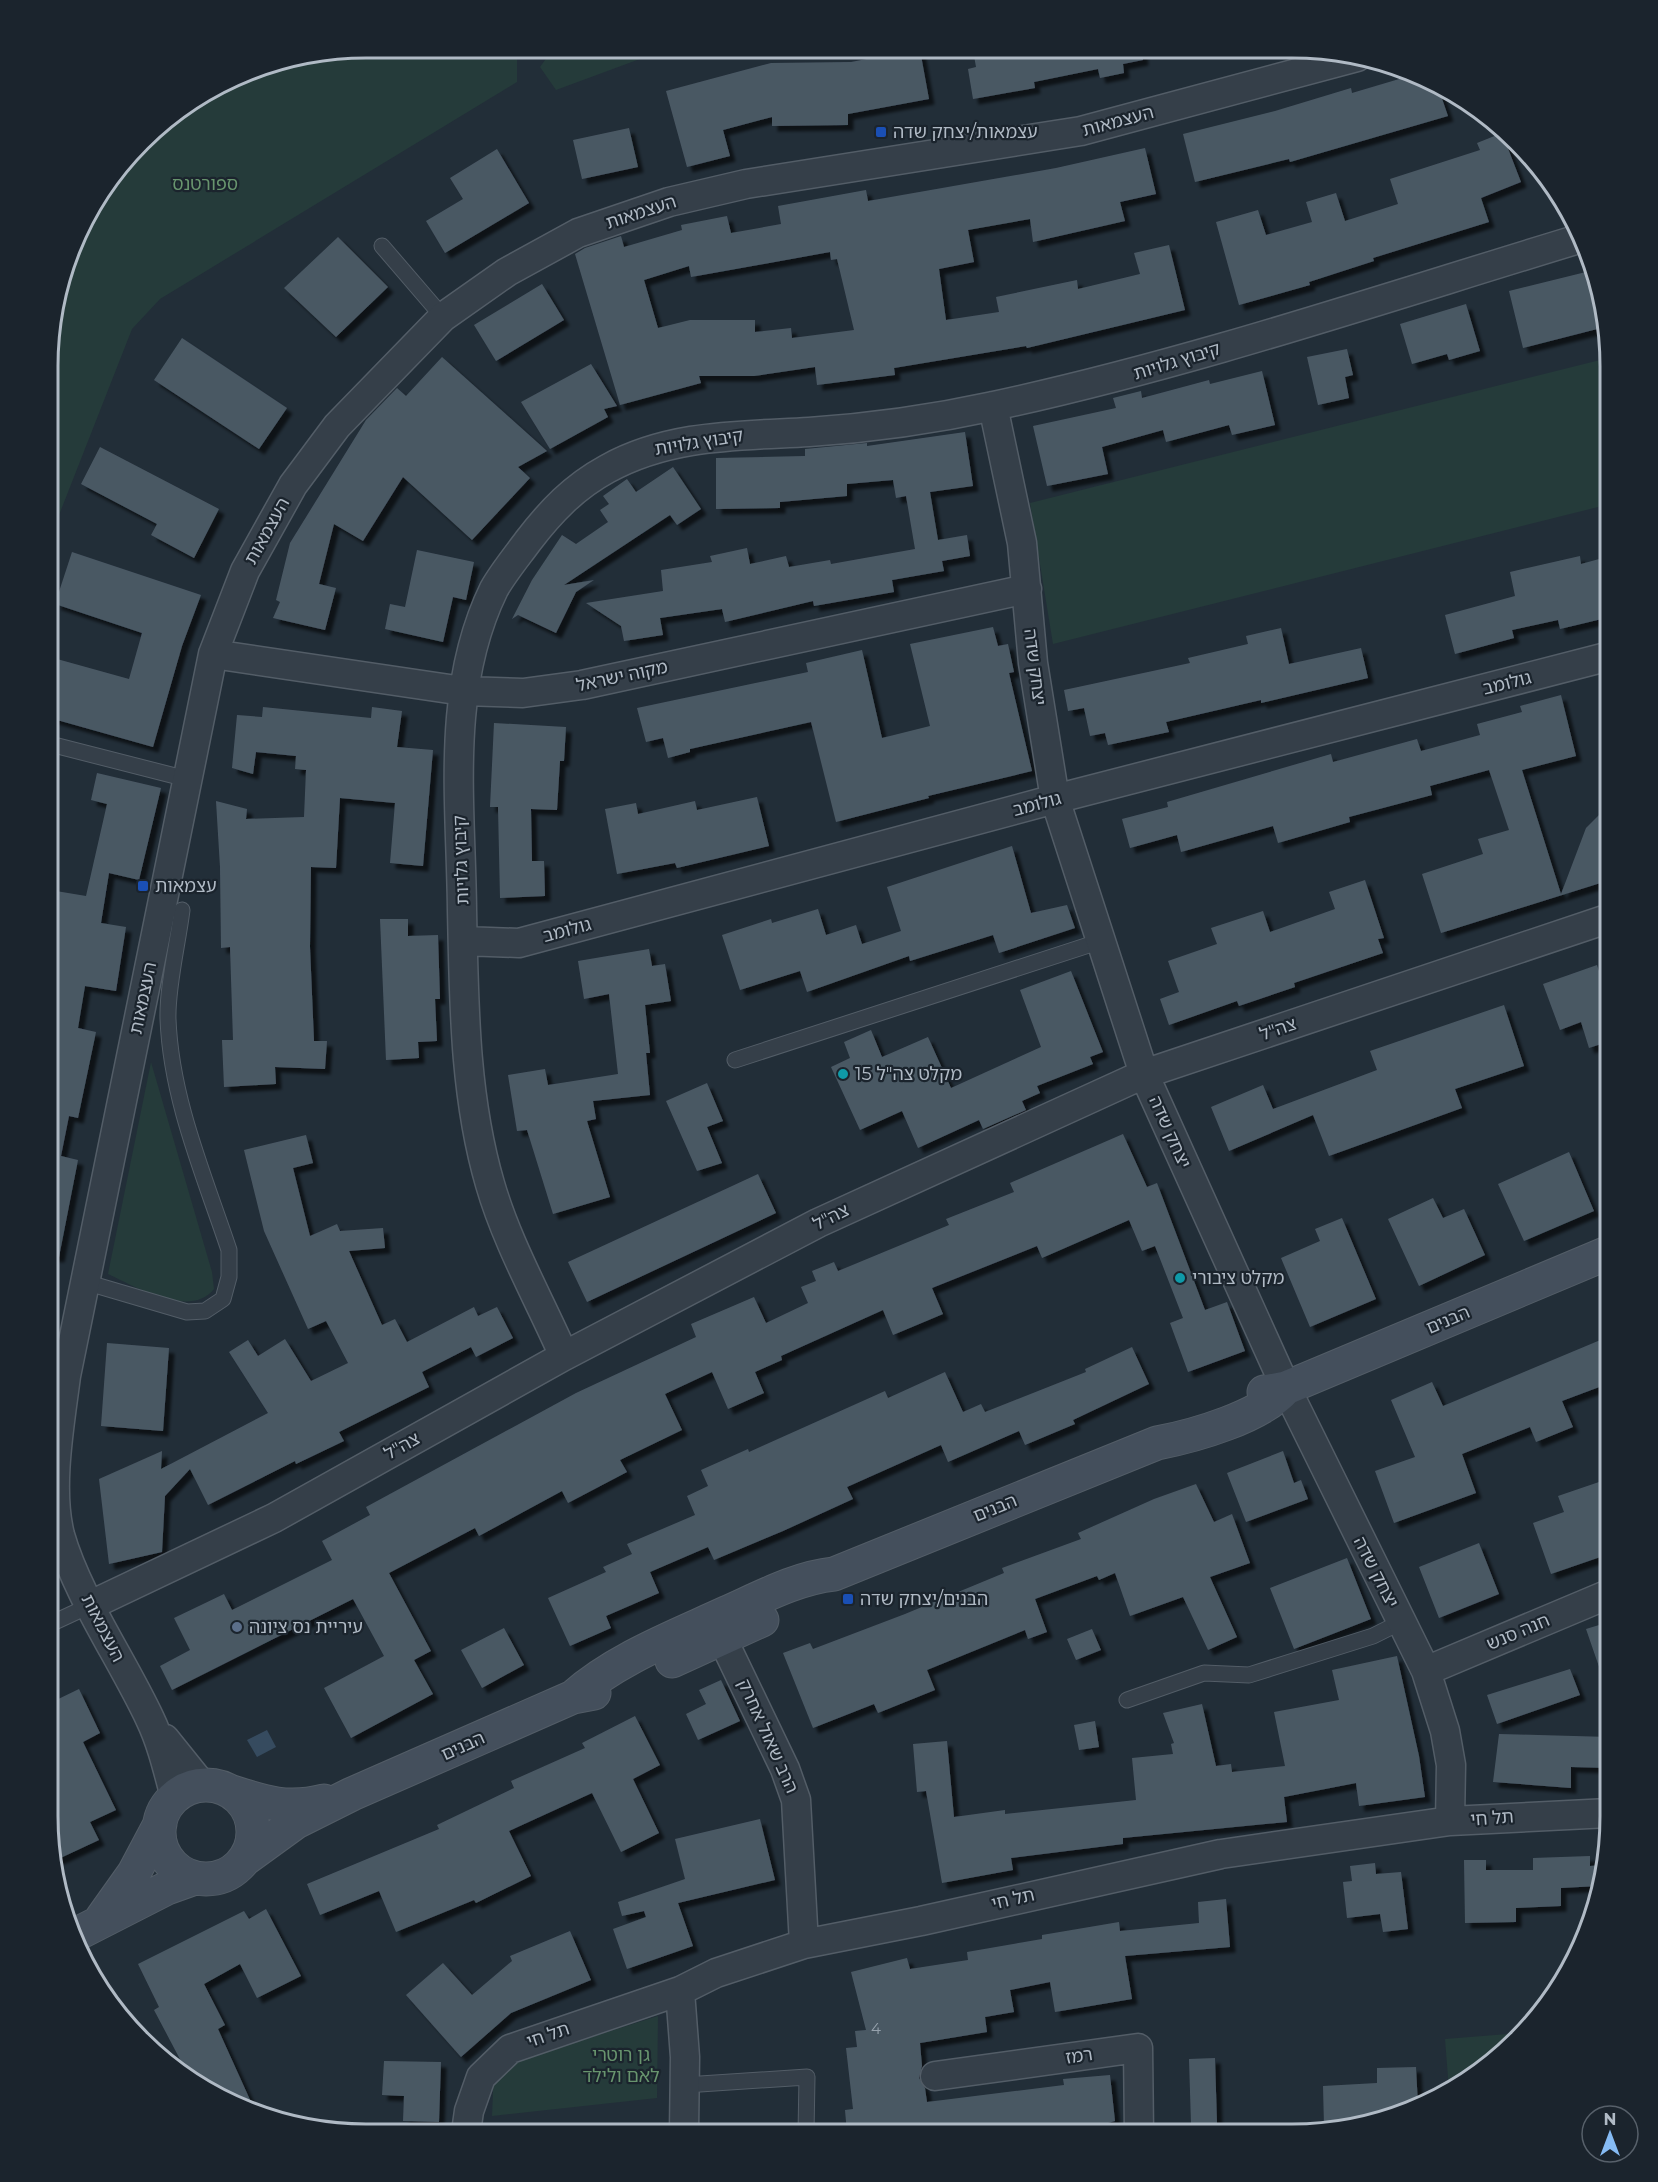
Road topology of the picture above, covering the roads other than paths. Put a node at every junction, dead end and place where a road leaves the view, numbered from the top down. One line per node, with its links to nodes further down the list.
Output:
1 (1338, 62): 4 (street, העצמאות)
2 (1573, 241): 5 (street, קיבוץ גלויות)
3 (382, 246): 4 (lane)
4 (443, 317): 7 (street, העצמאות)
5 (993, 406): 6 (street, יצחק שדה); 9 (street, קיבוץ גלויות)
6 (1027, 589): 9 (street, מקוה ישראל); 12 (street, יצחק שדה)
7 (213, 654): 9 (street, מקוה ישראל); 11 (street, העצמאות)
8 (1600, 659): 12 (street, גולומב)
9 (463, 691): 15 (street, קיבוץ גלויות)
10 (58, 746): 11 (lane)
11 (188, 779): 20 (street, העצמאות)
12 (1055, 799): 15 (street, גולומב); 16 (street, יצחק שדה)
13 (182, 910): 20 (lane)
14 (1600, 921): 18 (street, צה"ל)
15 (463, 941): 21 (street, קיבוץ גלויות)
16 (1101, 941): 17 (lane); 18 (street, יצחק שדה)
17 (735, 1060)
18 (1144, 1074): 21 (street, צה"ל); 22 (street, יצחק שדה)
19 (1600, 1256): 22 (street, הבנים)
20 (85, 1282): 23 (street, העצמאות)
21 (564, 1356): 27 (street, צה"ל)
22 (1286, 1389): 25 (street, הבנים); 29 (street, יצחק שדה)
23 (58, 1471)
24 (58, 1514): 27 (street, העצמאות)
25 (834, 1574): 30 (street, הבנים); 32 (street, הבנים)
26 (1600, 1598): 31 (street, חנה סנש)
27 (91, 1605): 28 (lane); 35 (street, העצמאות)
28 (58, 1620)
29 (1401, 1622): 31 (street, יצחק שדה); 33 (lane)
30 (723, 1640): 32 (street, הבנים); 41 (street, הרב שאול אחרק)
31 (1426, 1671): 37 (street, יצחק שדה)
32 (573, 1697): 34 (street, הבנים)
33 (1127, 1700)
34 (352, 1794): 35 (street, הבנים); 38 (street, הבנים)
35 (192, 1800): 38 (street); 39 (street); 40 (street)
36 (1600, 1813): 37 (street, תל חי)
37 (1450, 1821): 41 (street, תל חי)
38 (245, 1859): 39 (street, הבנים)
39 (195, 1878): 40 (street)
40 (85, 1930)
41 (804, 1944): 42 (street, תל חי)
42 (680, 1991): 44 (street); 45 (street, תל חי)
43 (935, 2076): 48 (street, רמז)
44 (685, 2085): 46 (street); 47 (lane)
45 (467, 2121)
46 (684, 2124)
47 (806, 2124)
48 (1139, 2124)

